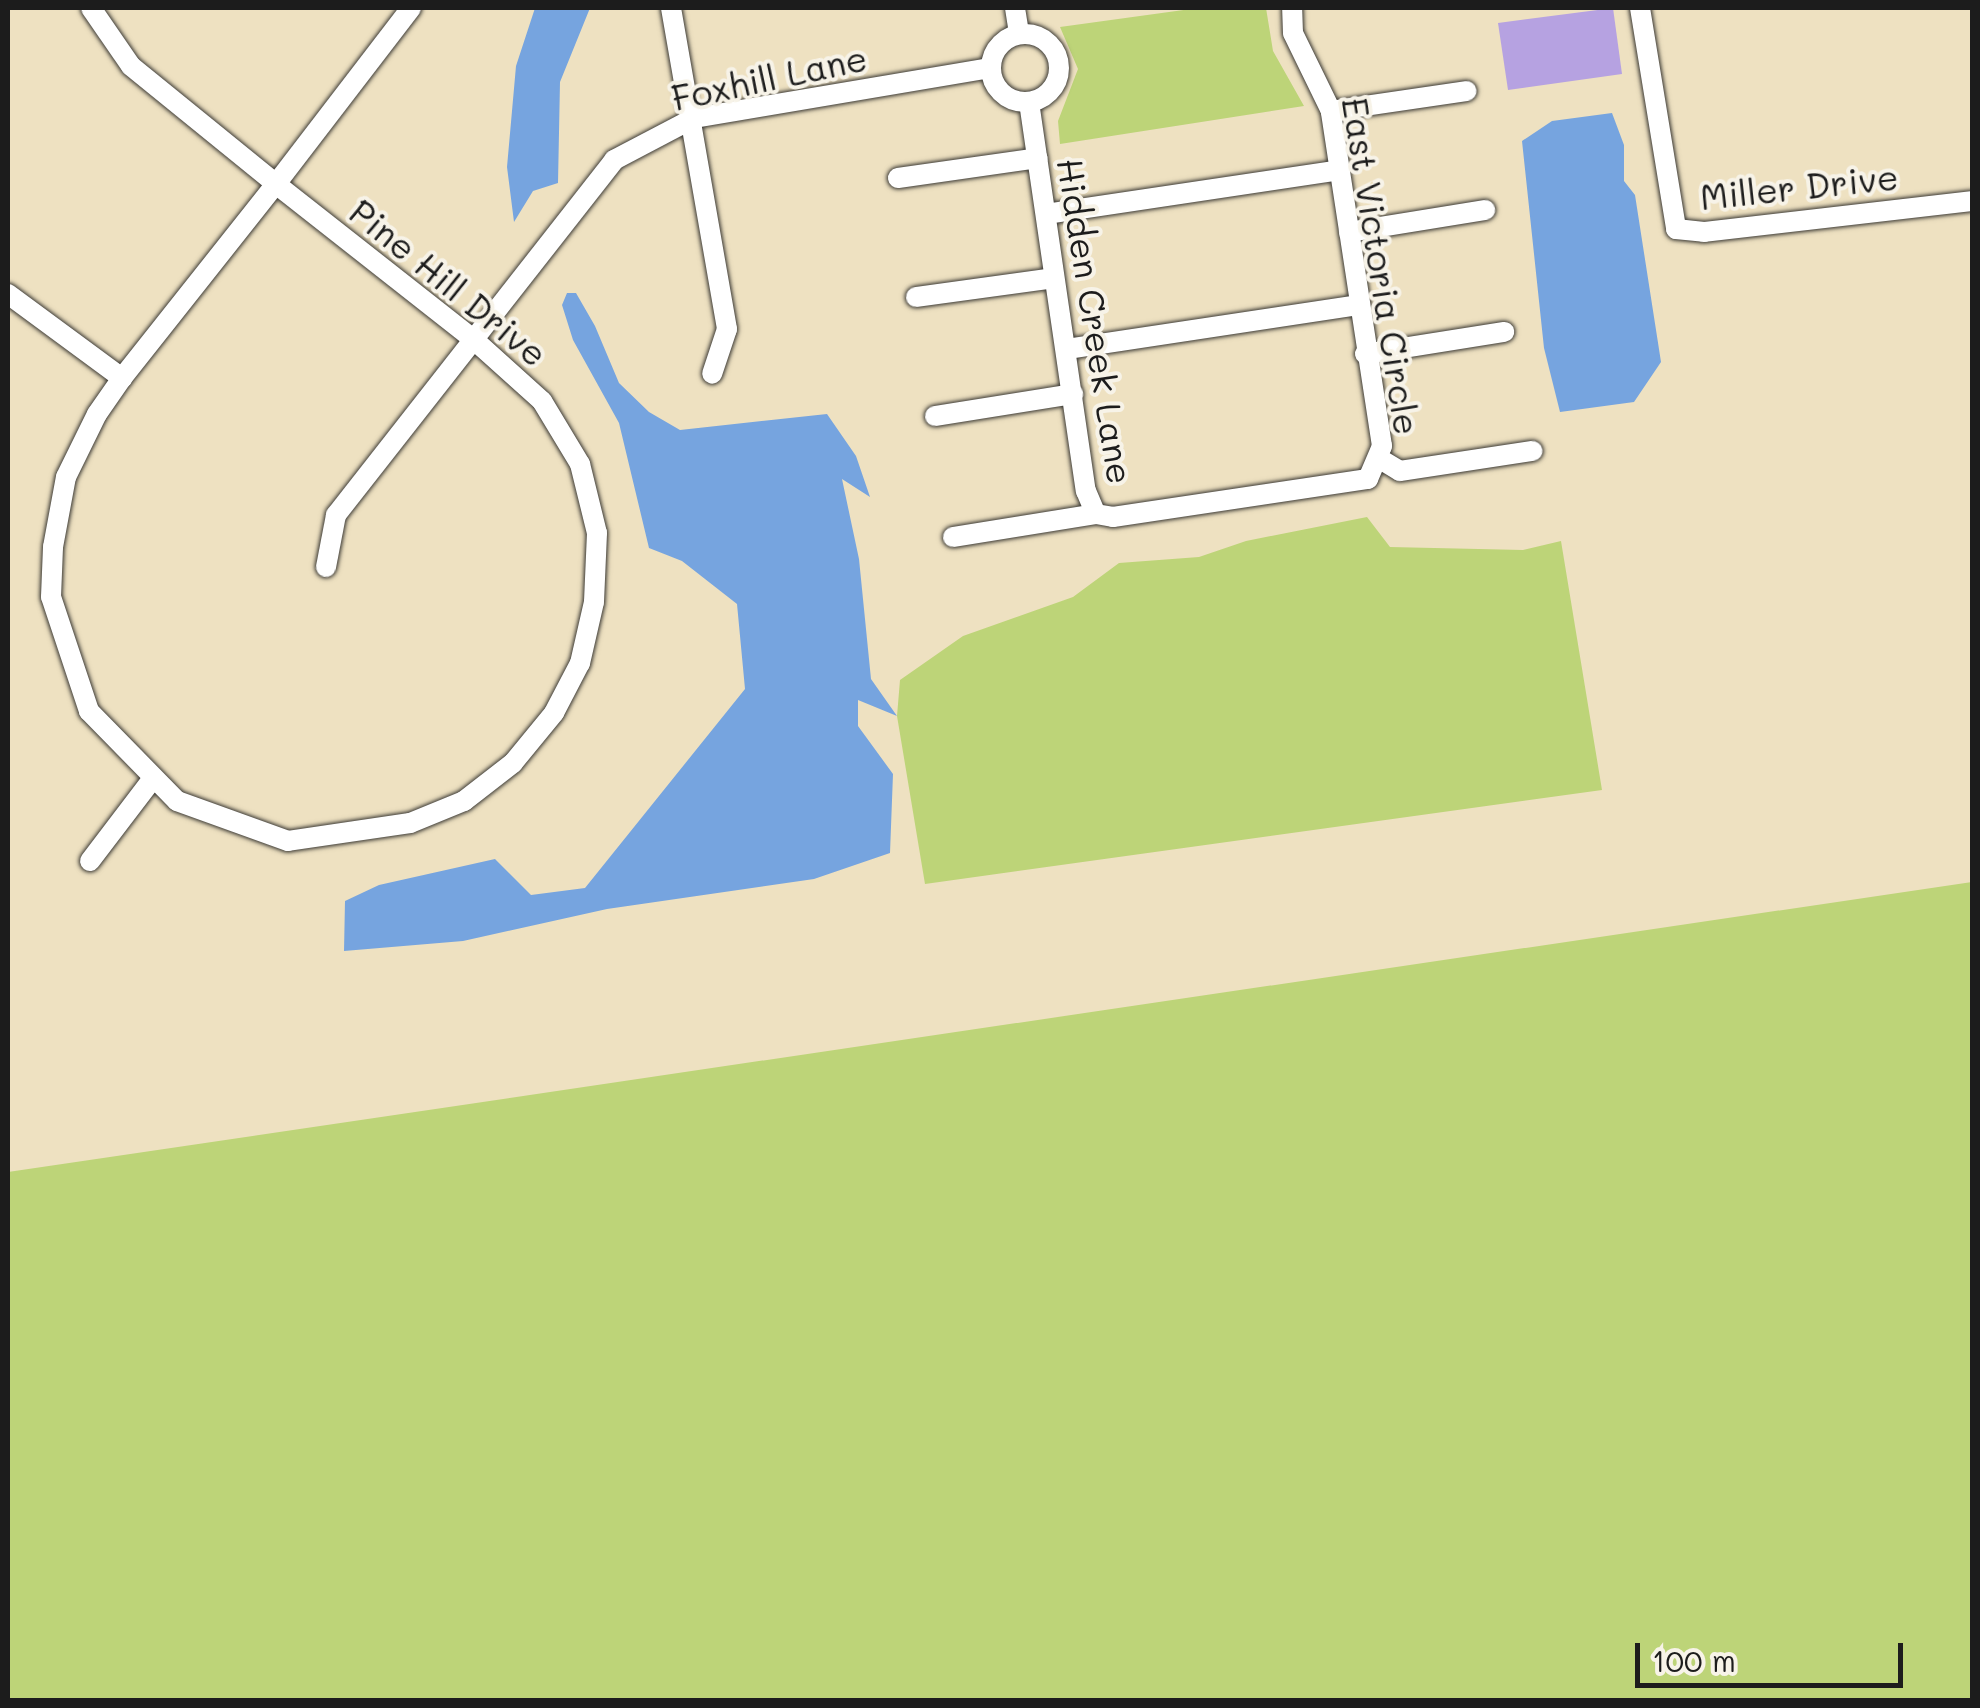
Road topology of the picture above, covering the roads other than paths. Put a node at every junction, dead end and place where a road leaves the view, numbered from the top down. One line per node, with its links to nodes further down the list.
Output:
1 (91, 8): 16 (street)
2 (411, 8): 16 (street)
3 (671, 8): 12 (street)
4 (1015, 8): 7 (street)
5 (1292, 8): 11 (street, East Victoria Circle)
6 (1640, 8): 17 (street, Miller Drive)
7 (1019, 34): 8 (street); 10 (street)
8 (990, 68): 10 (street); 12 (street, Foxhill Lane)
9 (1467, 90): 11 (street)
10 (1030, 102): 13 (street, Hidden Creek Lane)
11 (1331, 111): 14 (street, East Victoria Circle)
12 (694, 118): 26 (street, Foxhill Lane); 29 (street)
13 (1038, 158): 15 (street); 19 (street, Hidden Creek Lane)
14 (1340, 170): 19 (street); 20 (street, East Victoria Circle)
15 (898, 178)
16 (276, 184): 26 (street, Pine Hill Drive); 30 (street, Pine Hill Drive)
17 (1972, 202)
18 (1485, 210): 20 (street)
19 (1046, 214): 21 (street, Hidden Creek Lane)
20 (1349, 232): 24 (street, East Victoria Circle)
21 (1054, 278): 23 (street); 27 (street, Hidden Creek Lane)
22 (8, 294): 30 (street)
23 (916, 297)
24 (1358, 305): 27 (street); 28 (street, East Victoria Circle)
25 (1504, 332): 28 (street)
26 (472, 338): 38 (street, Foxhill Lane); 39 (street, Pine Hill Drive)
27 (1066, 350): 31 (street, Hidden Creek Lane)
28 (1365, 354): 34 (street, East Victoria Circle)
29 (712, 374)
30 (122, 378): 39 (street, Pine Hill Drive)
31 (1073, 394): 32 (street); 36 (street, Hidden Creek Lane)
32 (934, 416)
33 (1532, 451): 34 (street)
34 (1380, 459): 35 (street, East Victoria Circle)
35 (1250, 498): 36 (street, Hidden Creek Lane)
36 (1096, 514): 37 (street)
37 (953, 537)
38 (326, 566)
39 (151, 781): 40 (street)
40 (90, 861)

